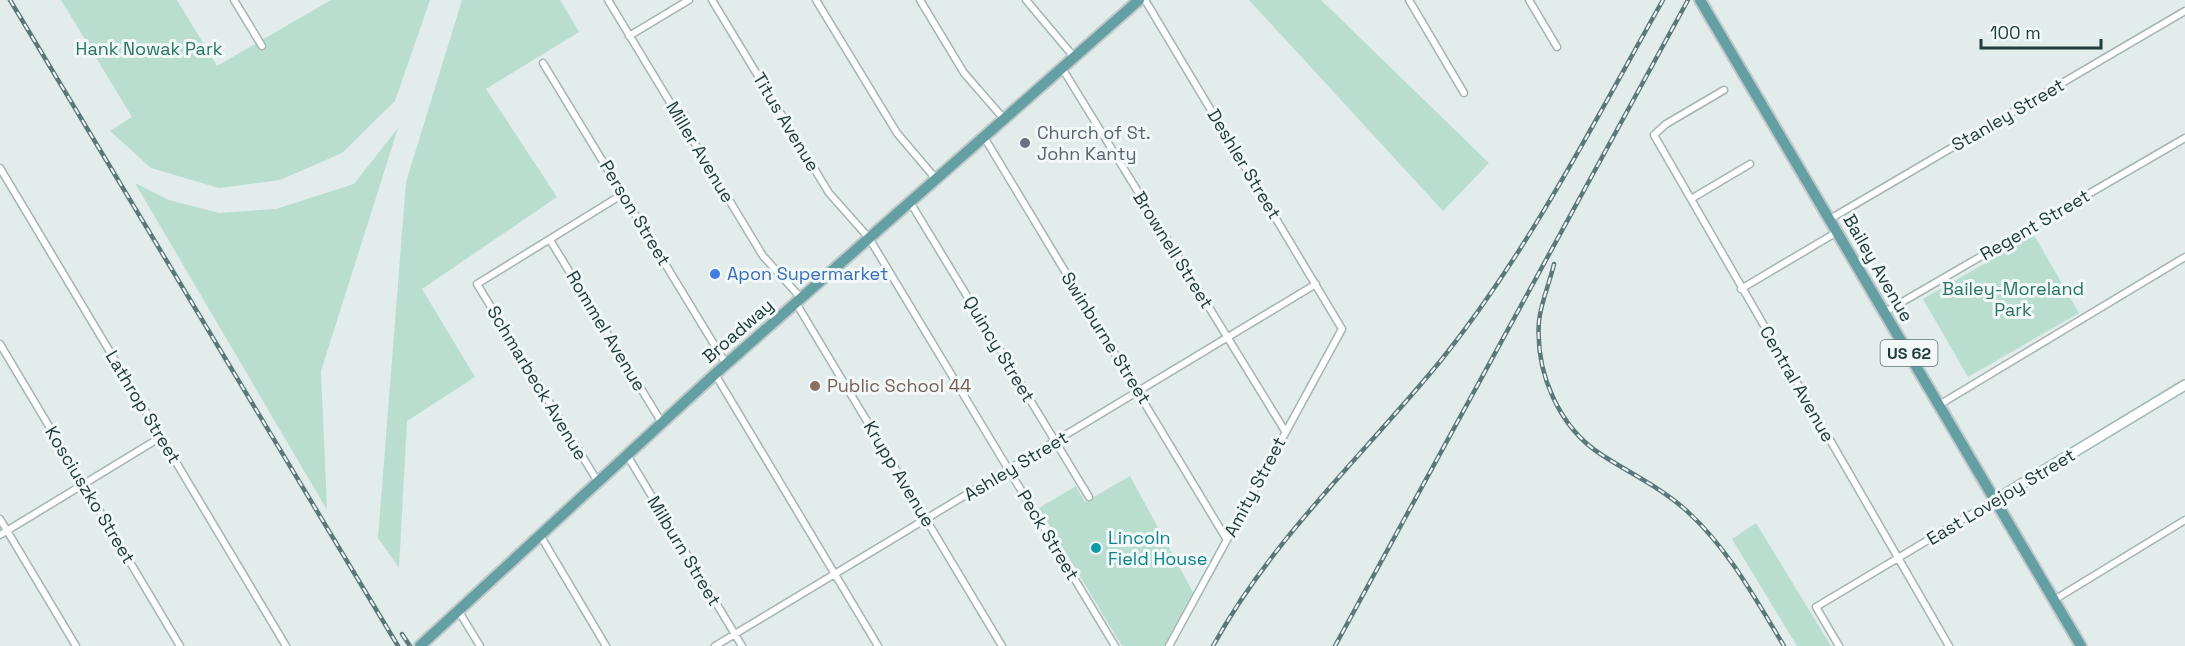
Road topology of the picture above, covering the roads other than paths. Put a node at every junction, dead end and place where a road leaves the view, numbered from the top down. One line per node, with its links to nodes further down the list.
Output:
1 (234, 0): 15 (street)
2 (608, 0): 14 (street, Miller Avenue)
3 (689, 0): 14 (street)
4 (712, 0): 33 (street, Titus Avenue)
5 (816, 0): 27 (street)
6 (920, 0): 22 (street)
7 (1026, 0): 17 (street)
8 (1139, 0): 17 (main road, Broadway)
9 (1145, 0): 36 (street, Deshler Street)
10 (1409, 0): 21 (street)
11 (1530, 0): 16 (street)
12 (1701, 0): 31 (main road, Bailey Avenue / US 62)
13 (2185, 12): 31 (street, Stanley Street)
14 (629, 36): 38 (street, Miller Avenue)
15 (262, 46)
16 (1557, 47)
17 (1074, 57): 19 (main road, Broadway)
18 (543, 63): 28 (street, Person Street)
19 (1062, 68): 22 (main road, Broadway); 41 (street, Brownell Street)
20 (1724, 90): 29 (street, Central Avenue)
21 (1464, 93)
22 (1004, 119): 23 (main road, Broadway)
23 (984, 137): 27 (main road, Broadway); 46 (street, Swinburne Street)
24 (2185, 138): 39 (street, Regent Street)
25 (1750, 164): 29 (street)
26 (0, 168): 50 (street, Lathrop Street)
27 (936, 179): 30 (main road, Broadway)
28 (623, 194): 34 (street); 43 (street, Person Street)
29 (1691, 199): 37 (street, Central Avenue)
30 (910, 202): 33 (main road, Broadway); 51 (street, Quincy Street)
31 (1830, 219): 32 (main road, Bailey Avenue / US 62)
32 (1838, 232): 37 (street); 39 (main road, Bailey Avenue / US 62)
33 (869, 238): 38 (main road, Broadway); 53 (street, Peck Street)
34 (550, 240): 48 (street, Rommel Avenue); 54 (street, Schmarbeck Avenue)
35 (2185, 256): 47 (street)
36 (1316, 285): 40 (street, Deshler Street); 41 (street, Ashley Street)
37 (1741, 289): 65 (street, Central Avenue)
38 (798, 300): 43 (main road, Broadway); 59 (street, Krupp Avenue)
39 (1885, 312): 47 (main road, Bailey Avenue / US 62)
40 (1342, 329): 49 (street, Amity Street)
41 (1228, 338): 46 (street, Ashley Street); 49 (street, Brownell Street)
42 (0, 344): 55 (street, Kosciuszko Street)
43 (726, 364): 44 (main road, Broadway)
44 (715, 374): 48 (main road, Broadway); 66 (street)
45 (2185, 386): 57 (street, East Lovejoy Street)
46 (1139, 392): 51 (street, Ashley Street); 64 (street, Swinburne Street)
47 (1939, 405): 57 (main road, Bailey Avenue / US 62)
48 (662, 423): 52 (main road, Broadway)
49 (1285, 432): 64 (street, Amity Street)
50 (161, 437): 55 (street); 72 (street, Lathrop Street)
51 (1056, 442): 53 (street, Ashley Street); 56 (street, Quincy Street)
52 (627, 455): 54 (main road, Broadway); 69 (street, Milburn Street)
53 (1009, 470): 59 (street, Ashley Street); 80 (street, Peck Street)
54 (598, 482): 63 (main road, Broadway)
55 (83, 484): 61 (street); 71 (street, Kosciuszko Street)
56 (1089, 497)
57 (1995, 500): 65 (street, East Lovejoy Street); 67 (main road, Bailey Avenue / US 62)
58 (0, 519): 61 (street)
59 (927, 520): 66 (street, Ashley Street); 79 (street, Krupp Avenue)
60 (2185, 520): 67 (street)
61 (7, 531): 62 (street); 70 (street)
62 (0, 535)
63 (540, 535): 68 (main road, Broadway); 75 (street)
64 (1227, 540): 81 (street, Amity Street)
65 (1899, 559): 82 (street, East Lovejoy Street); 83 (street, Central Avenue)
66 (834, 575): 69 (street, Ashley Street); 78 (street)
67 (2054, 600): 84 (main road, Bailey Avenue / US 62)
68 (459, 610): 73 (main road, Broadway); 74 (street)
69 (735, 634): 76 (street, Ashley Street); 77 (street, Milburn Street)
70 (76, 646)
71 (180, 646)
72 (286, 646)
73 (420, 646)
74 (480, 646)
75 (606, 646)
76 (715, 646)
77 (742, 646)
78 (878, 646)
79 (1002, 646)
80 (1115, 646)
81 (1169, 646)
82 (1839, 646)
83 (1950, 646)
84 (2081, 646)

